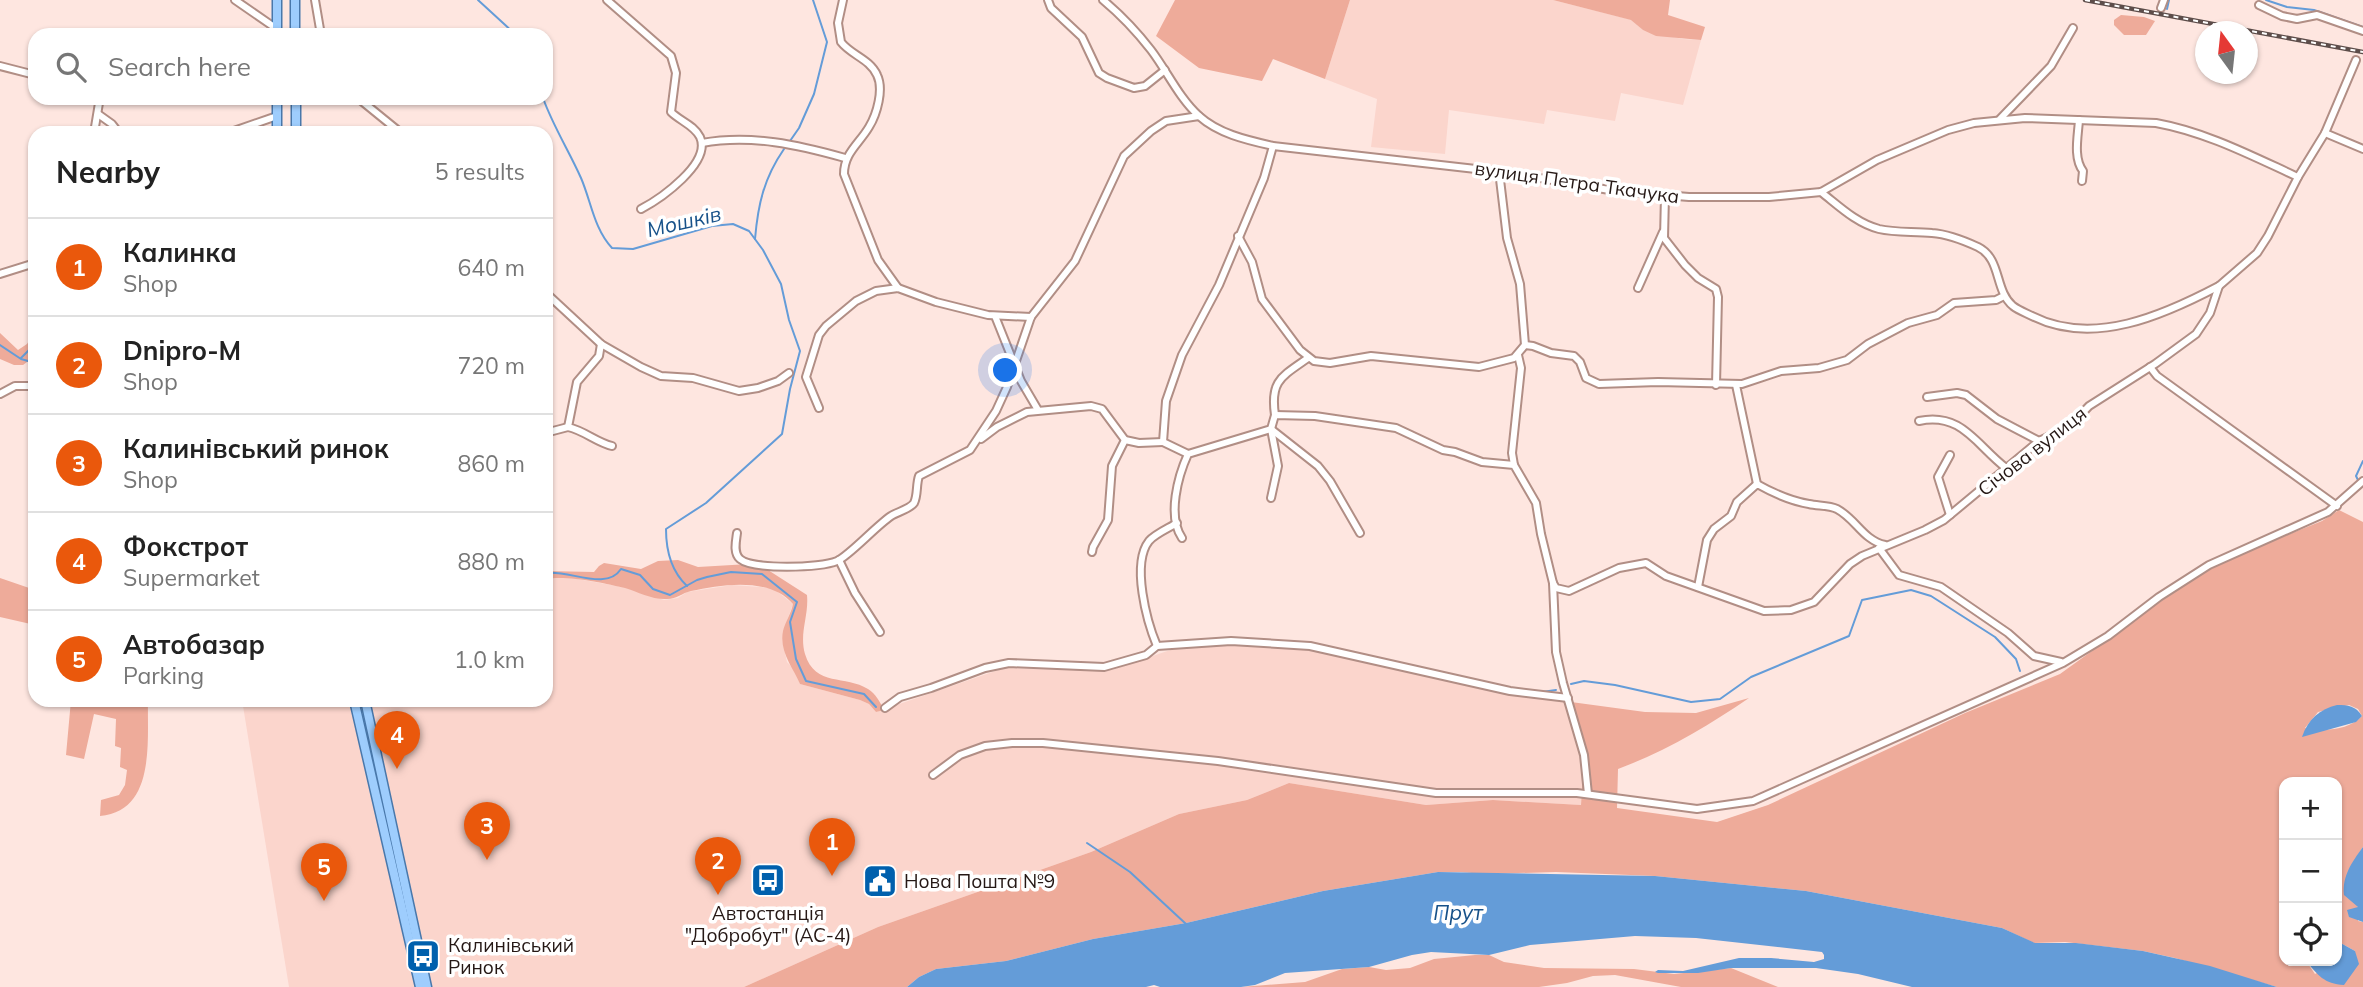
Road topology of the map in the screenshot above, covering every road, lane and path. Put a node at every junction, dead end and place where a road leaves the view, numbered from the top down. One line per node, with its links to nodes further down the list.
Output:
1 (235, 0): 12 (street)
2 (277, 0): 13 (main road)
3 (295, 0): 14 (main road)
4 (316, 0): 15 (street)
5 (607, 0): 39 (street)
6 (843, 0): 42 (street)
7 (1048, 0): 20 (street)
8 (1103, 0): 20 (street, вулиця Петра Ткачука)
9 (2164, 0): 11 (street)
10 (2259, 5): 17 (street)
11 (2161, 8)
12 (272, 28)
13 (277, 28)
14 (295, 28)
15 (320, 28)
16 (2073, 28): 30 (street)
17 (2363, 31)
18 (2356, 60): 38 (street, Січова вулиця)
19 (0, 66): 21 (street)
20 (1165, 70): 29 (street, вулиця Петра Ткачука)
21 (28, 73)
22 (97, 105): 26 (street)
23 (277, 105): 28 (main road)
24 (296, 105): 27 (main road)
25 (367, 105): 37 (street)
26 (98, 114): 32 (street); 33 (street)
27 (296, 115): 28 (main road); 36 (main road)
28 (276, 116): 34 (street); 35 (main road)
29 (1199, 116): 40 (street, вулиця Петра Ткачука); 61 (street)
30 (2000, 119): 31 (street, вулиця Петра Ткачука); 46 (street, вулиця Петра Ткачука)
31 (2080, 120): 44 (street, вулиця Петра Ткачука); 45 (street)
32 (95, 126)
33 (114, 126)
34 (248, 126)
35 (276, 126)
36 (296, 126)
37 (392, 126)
38 (2325, 133): 41 (street); 44 (street, Січова вулиця)
39 (702, 143): 42 (street); 48 (street)
40 (1273, 146): 43 (street, вулиця Петра Ткачука); 50 (street)
41 (2363, 149)
42 (845, 159): 54 (street)
43 (1499, 172): 47 (street, вулиця Петра Ткачука); 63 (street)
44 (2298, 177): 53 (street, Січова вулиця)
45 (2082, 181)
46 (1821, 192): 47 (street, вулиця Петра Ткачука); 57 (street)
47 (1665, 195): 49 (street)
48 (641, 209)
49 (1663, 232): 55 (street); 69 (street)
50 (1238, 236): 65 (street); 84 (street)
51 (28, 265): 52 (street)
52 (0, 274)
53 (2220, 286): 56 (street); 59 (street, Січова вулиця)
54 (898, 288): 60 (street); 74 (street)
55 (1638, 288)
56 (2206, 293): 57 (street); 59 (street)
57 (2004, 296): 70 (street)
58 (553, 299): 62 (street)
59 (2212, 306): 67 (street, Січова вулиця)
60 (995, 316): 61 (street); 66 (street)
61 (1031, 317): 66 (street)
62 (601, 344): 68 (street); 78 (street)
63 (1525, 345): 64 (street); 69 (street)
64 (1518, 355): 65 (street); 88 (street)
65 (1308, 358): 76 (street)
66 (1014, 365): 75 (street); 83 (street)
67 (2150, 367): 82 (street, Січова вулиця); 93 (street)
68 (789, 373)
69 (1716, 385): 70 (street)
70 (1735, 385): 91 (street)
71 (28, 386): 72 (street)
72 (0, 394)
73 (1927, 397): 82 (street)
74 (819, 408)
75 (1038, 410): 81 (street); 83 (street)
76 (1275, 415): 79 (street); 88 (street)
77 (1919, 421): 89 (street)
78 (568, 428): 80 (street); 85 (street)
79 (1271, 429): 86 (street); 92 (street); 97 (street)
80 (553, 431)
81 (1125, 440): 84 (street); 101 (street)
82 (2039, 441): 89 (street, Січова вулиця)
83 (976, 442): 103 (street)
84 (1163, 442): 86 (street)
85 (612, 446)
86 (1188, 454): 95 (street)
87 (1950, 455): 94 (street)
88 (1514, 465): 104 (street)
89 (2006, 468): 94 (street, Січова вулиця)
90 (2363, 481): 93 (street)
91 (1757, 484): 99 (street); 105 (street)
92 (1271, 498)
93 (2337, 506): 108 (street)
94 (1950, 515): 100 (street, Січова вулиця)
95 (1177, 523): 98 (street); 107 (street)
96 (737, 533): 103 (street)
97 (1360, 533)
98 (1182, 538)
99 (1872, 540): 100 (street); 102 (street)
100 (1882, 547): 102 (street, Січова вулиця); 108 (street)
101 (1092, 552)
102 (1862, 556): 105 (street, Січова вулиця)
103 (839, 561): 106 (street)
104 (1553, 583): 105 (street, Січова вулиця); 109 (street)
105 (1698, 587)
106 (880, 632)
107 (1157, 646): 109 (street); 112 (street)
108 (2063, 663): 114 (street)
109 (1568, 698): 114 (street)
110 (356, 707): 115 (main road)
111 (366, 707): 115 (main road)
112 (884, 708)
113 (933, 775): 114 (street)
114 (1588, 794)
115 (421, 976): 116 (main road); 117 (main road)
116 (420, 987)
117 (427, 987)

